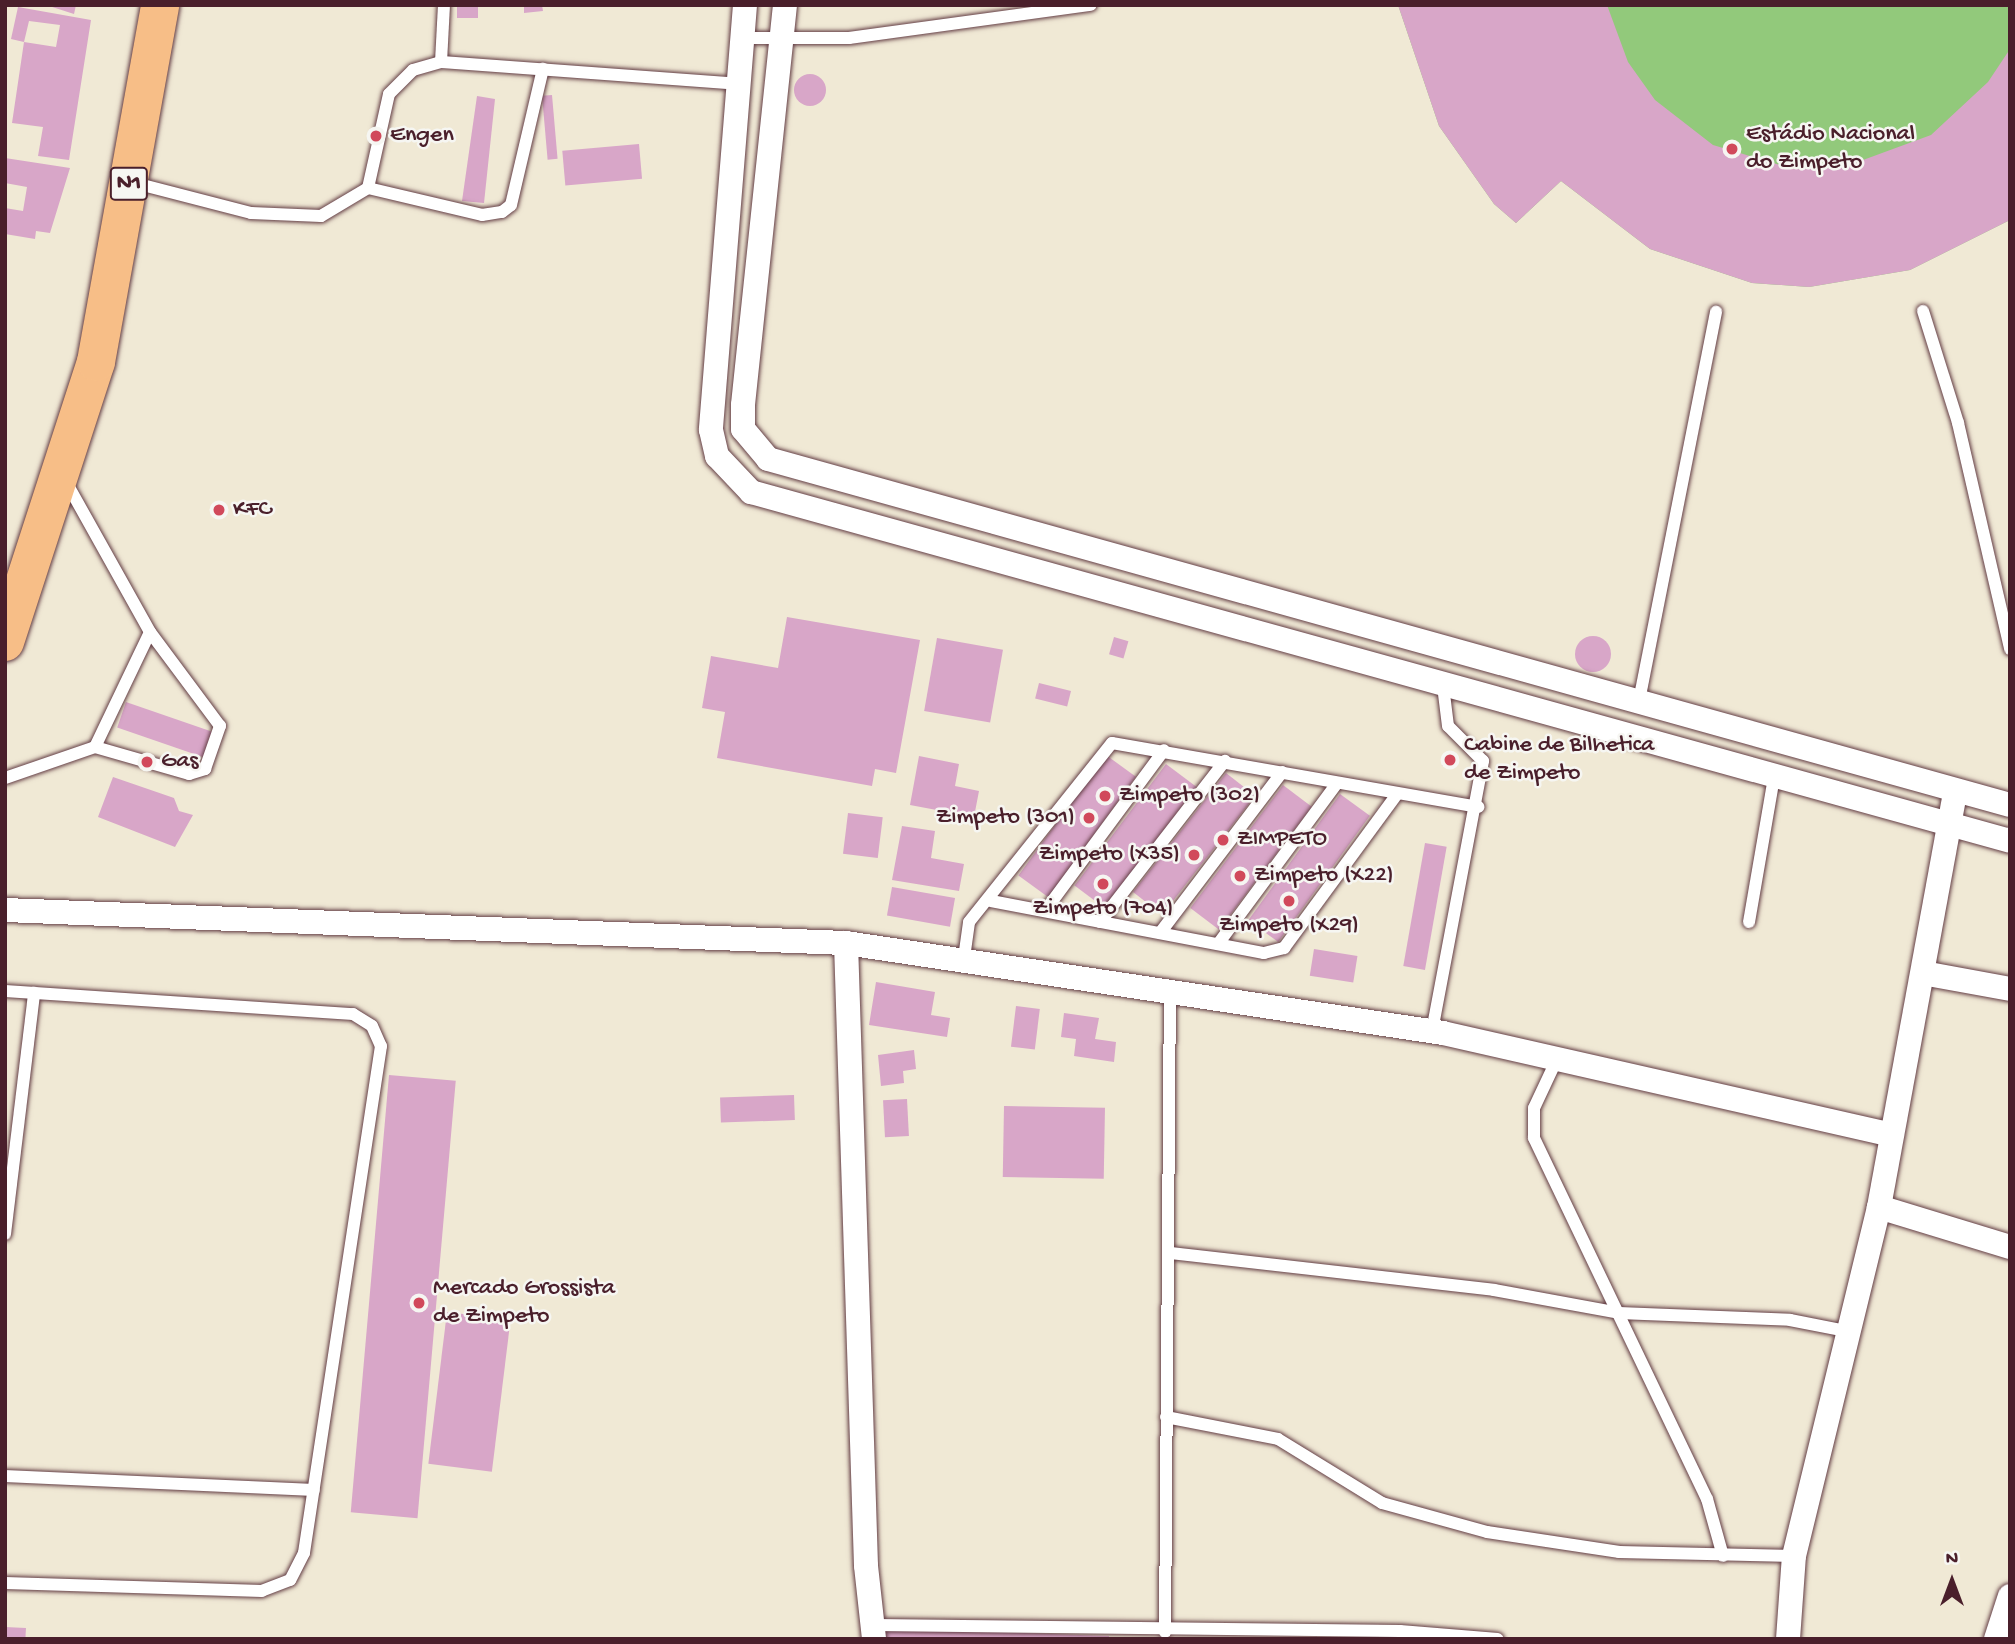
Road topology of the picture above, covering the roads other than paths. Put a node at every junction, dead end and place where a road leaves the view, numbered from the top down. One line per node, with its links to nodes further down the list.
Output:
1 (160, 5): 11 (highway, N1)
2 (444, 5): 8 (lane)
3 (745, 5): 6 (street)
4 (785, 5): 7 (street)
5 (1091, 5): 7 (lane)
6 (743, 38): 7 (lane); 10 (street)
7 (782, 41): 20 (street)
8 (441, 62): 9 (lane); 12 (lane)
9 (543, 69): 10 (lane); 12 (lane)
10 (738, 84): 19 (street)
11 (129, 181): 12 (lane); 15 (highway, N1)
12 (368, 188)
13 (1923, 310): 18 (lane)
14 (1716, 312): 20 (lane)
15 (61, 474): 16 (lane); 17 (highway, N1)
16 (150, 632): 21 (lane); 21 (lane)
17 (5, 642)
18 (2010, 649)
19 (1443, 685): 26 (street); 31 (lane)
20 (1638, 706): 28 (street)
21 (95, 747): 25 (lane)
22 (1164, 750): 23 (lane); 34 (lane); 36 (lane)
23 (1225, 761): 24 (lane); 37 (lane)
24 (1282, 772): 27 (lane); 39 (lane)
25 (5, 778)
26 (1774, 778): 32 (street); 38 (lane)
27 (1337, 783): 29 (lane); 41 (lane)
28 (1955, 791): 30 (street); 32 (street)
29 (1397, 794): 31 (lane); 41 (lane)
30 (2010, 805)
31 (1478, 807): 48 (lane)
32 (1947, 826): 33 (street); 43 (street)
33 (2010, 841)
34 (991, 901): 36 (lane); 42 (lane)
35 (5, 910): 40 (street)
36 (1045, 911): 37 (lane)
37 (1100, 922): 39 (lane)
38 (1749, 922)
39 (1160, 933): 41 (lane)
40 (846, 943): 42 (street); 64 (street)
41 (1219, 944)
42 (964, 958): 44 (street)
43 (1923, 973): 45 (street); 50 (street)
44 (1170, 988): 48 (street); 54 (lane)
45 (2010, 989)
46 (5, 991): 47 (lane)
47 (34, 993): 52 (lane); 59 (lane)
48 (1432, 1031): 49 (street)
49 (1556, 1059): 50 (street); 55 (lane)
50 (1892, 1135): 51 (street)
51 (1879, 1207): 53 (street); 56 (street)
52 (5, 1234)
53 (2010, 1247)
54 (1170, 1253): 55 (lane); 57 (lane)
55 (1619, 1312): 56 (lane); 60 (lane)
56 (1852, 1332): 61 (street)
57 (1166, 1417): 60 (lane); 65 (lane)
58 (5, 1476): 59 (lane)
59 (314, 1490): 62 (lane)
60 (1723, 1556): 61 (lane)
61 (1794, 1556): 67 (street)
62 (5, 1583)
63 (2010, 1596): 68 (street)
64 (875, 1632): 65 (lane)
65 (1165, 1632): 66 (lane)
66 (1498, 1639)
67 (1788, 1639)
68 (1996, 1639)

